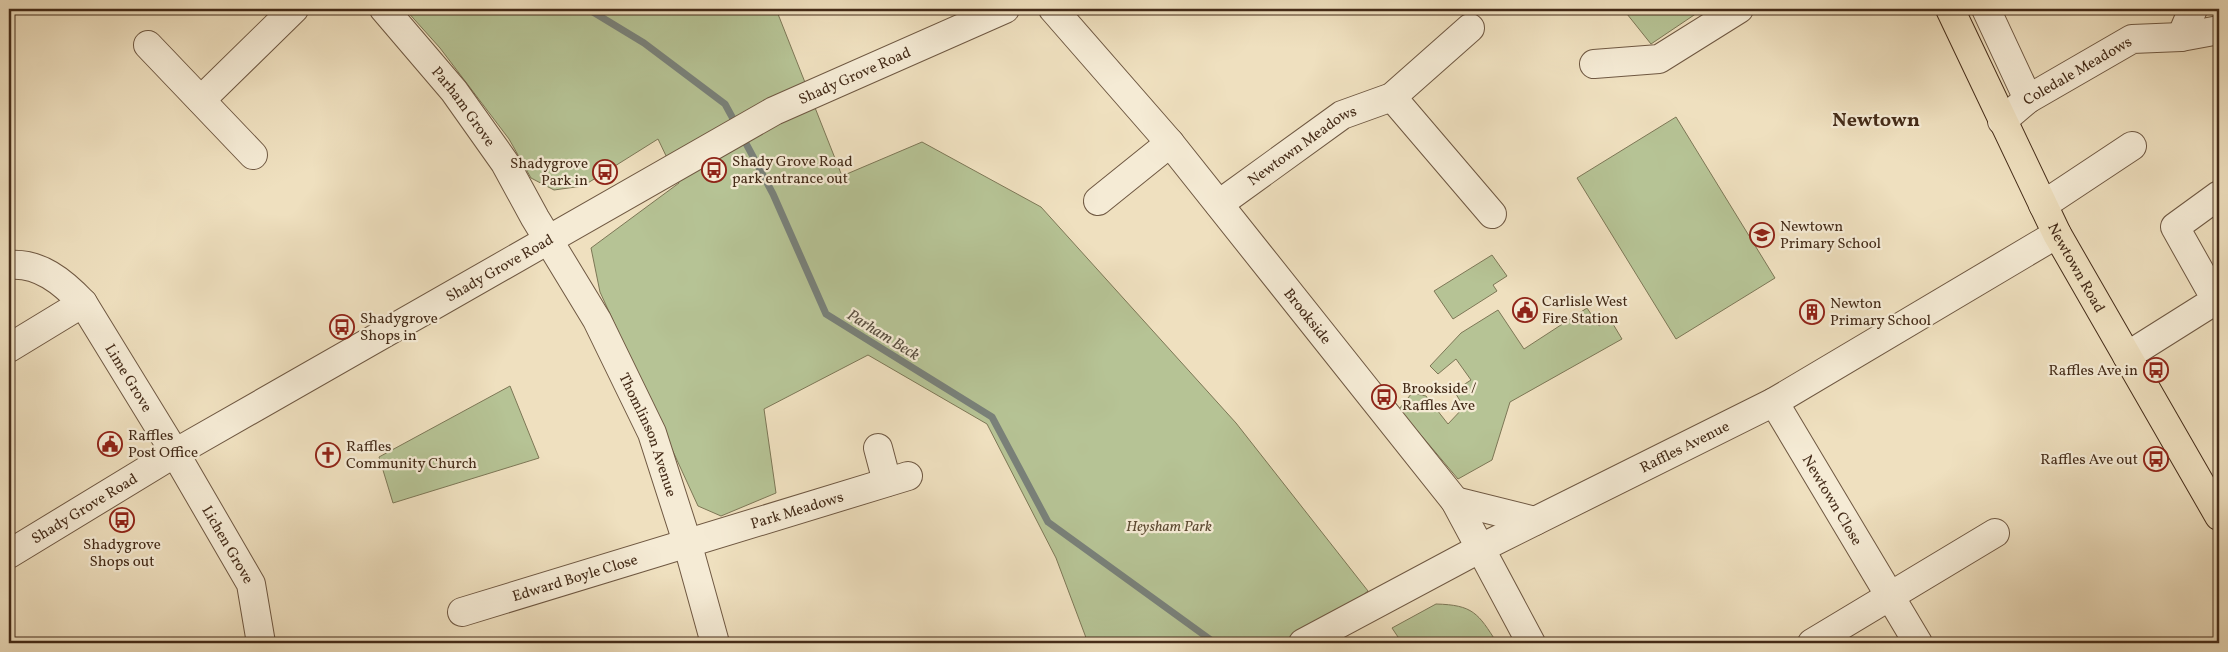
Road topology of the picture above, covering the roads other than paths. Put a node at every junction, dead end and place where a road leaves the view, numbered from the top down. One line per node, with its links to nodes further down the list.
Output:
1 (294, 9): 16 (street)
2 (384, 9): 27 (street, Parham Grove)
3 (1004, 9): 27 (street, Shady Grove Road)
4 (1053, 9): 18 (street, Brookside)
5 (1739, 9): 13 (street)
6 (1950, 9): 17 (main road, Newtown Road)
7 (1986, 9): 15 (street)
8 (2192, 9): 11 (street)
9 (1470, 28): 14 (street, Newtown Meadows)
10 (2219, 30): 11 (street, Coledale Meadows)
11 (2181, 36): 15 (street, Coledale Meadows)
12 (148, 45): 16 (street)
13 (1594, 64)
14 (1392, 97): 23 (street, Newtown Meadows); 25 (street)
15 (2028, 99): 17 (street, Coledale Meadows)
16 (201, 100): 20 (street)
17 (2002, 121): 24 (main road, Newtown Road)
18 (1170, 143): 22 (street); 23 (street, Brookside)
19 (2132, 146): 24 (street)
20 (253, 155)
21 (2219, 195): 31 (street)
22 (1098, 201)
23 (1219, 204): 35 (street, Brookside)
24 (2043, 205): 26 (main road, Newtown Road)
25 (1492, 214)
26 (2057, 234): 31 (main road, Newtown Road); 32 (street, Raffles Avenue)
27 (549, 239): 34 (street, Shady Grove Road); 39 (street, Thomlinson Avenue)
28 (9, 265): 29 (street, Lime Grove)
29 (83, 303): 30 (street); 34 (street, Lime Grove)
30 (9, 348)
31 (2127, 356): 36 (main road, Newtown Road)
32 (1774, 402): 37 (street, Raffles Avenue); 42 (street, Newtown Close)
33 (878, 448): 39 (street, Park Meadows)
34 (175, 453): 41 (street, Shady Grove Road); 44 (street, Lichen Grove)
35 (1455, 502): 37 (street); 40 (street, Brookside)
36 (2219, 516)
37 (1535, 521): 40 (street, Raffles Avenue)
38 (1995, 533): 42 (street)
39 (687, 542): 43 (street, Edward Boyle Close); 45 (street, Thomlinson Avenue)
40 (1479, 549): 46 (street, Raffles Avenue); 47 (street, Brookside)
41 (9, 554)
42 (1890, 598): 48 (street); 49 (street, Newtown Close)
43 (462, 612)
44 (261, 643)
45 (715, 643)
46 (1303, 643)
47 (1531, 643)
48 (1812, 643)
49 (1918, 643)

